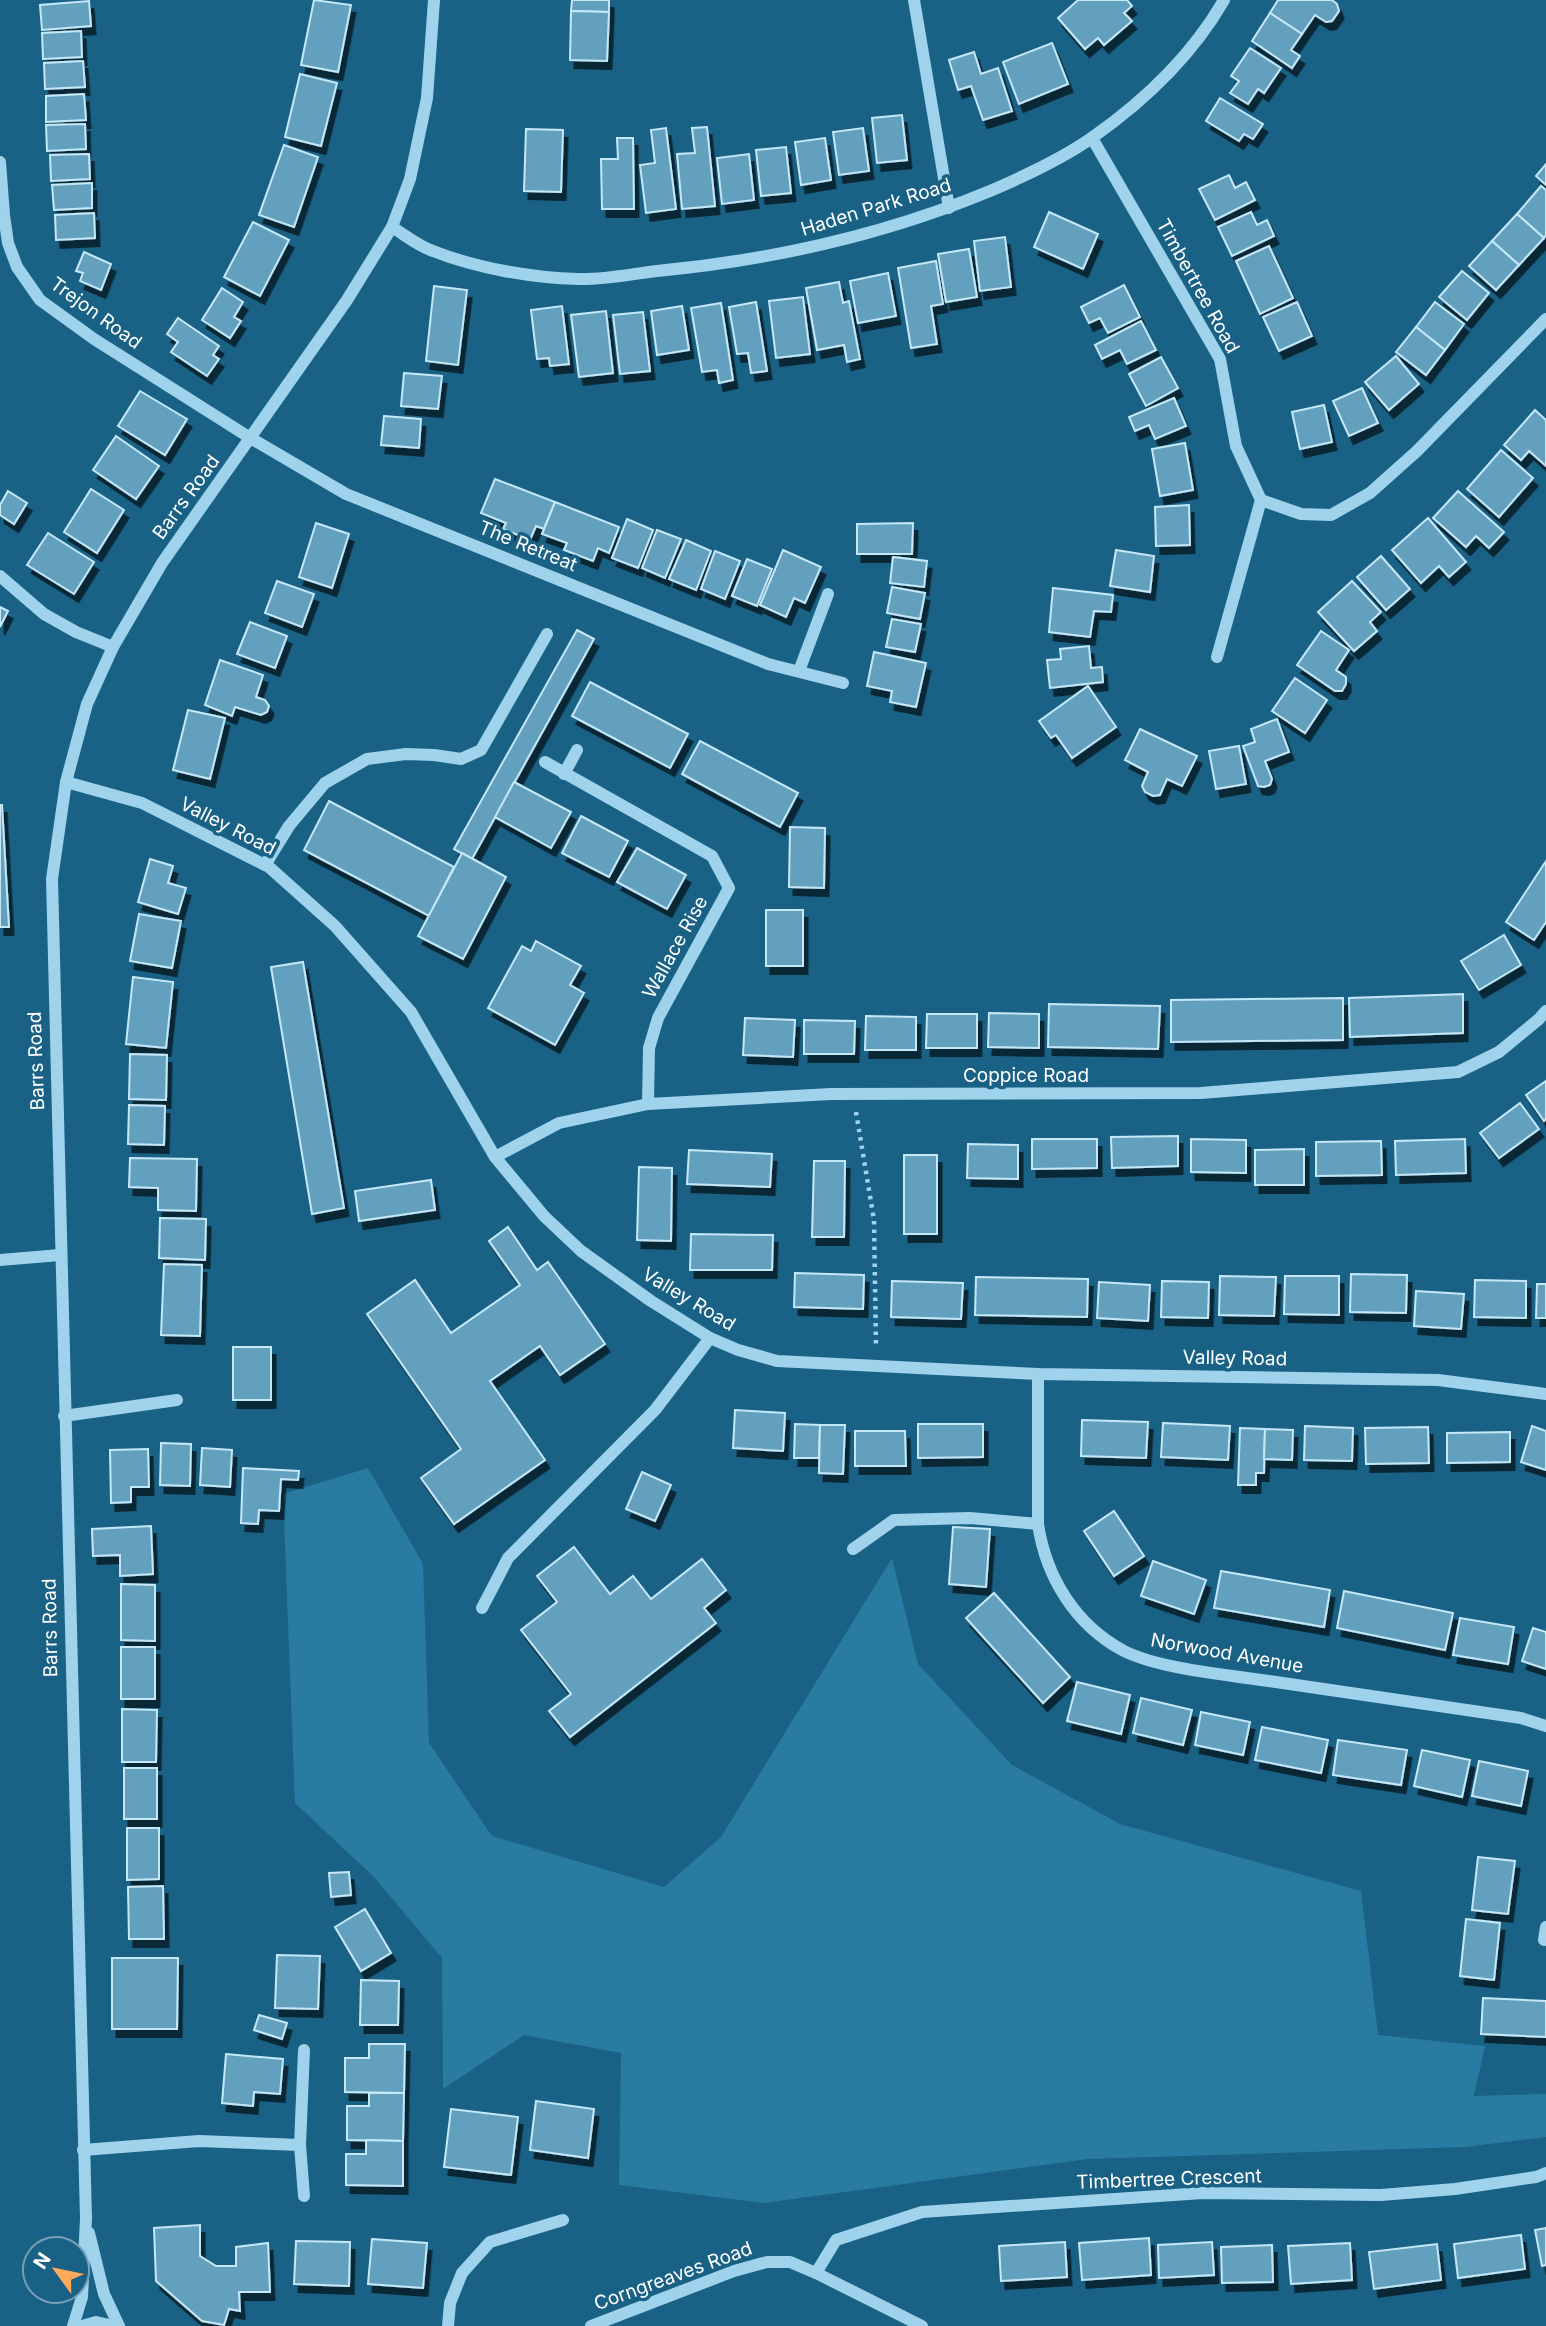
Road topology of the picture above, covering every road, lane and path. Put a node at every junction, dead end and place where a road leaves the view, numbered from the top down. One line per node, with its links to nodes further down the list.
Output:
1 (434, 0): 7 (street, Barrs Road)
2 (914, 0): 6 (street)
3 (1224, 0): 4 (street, Haden Park Road)
4 (1093, 138): 6 (street, Haden Park Road); 10 (street, Timbertree Road)
5 (0, 162): 9 (street, Trejon Road)
6 (949, 208): 7 (street, Haden Park Road)
7 (392, 227): 9 (street, Barrs Road)
8 (1546, 319): 10 (street)
9 (251, 439): 14 (street, Barrs Road); 16 (street, The Retreat)
10 (1261, 500): 15 (street)
11 (0, 576): 14 (street)
12 (828, 594): 16 (street)
13 (547, 634): 22 (street)
14 (113, 647): 21 (street, Barrs Road)
15 (1217, 657)
16 (799, 671): 17 (street, The Retreat)
17 (843, 683)
18 (577, 750): 20 (street)
19 (545, 762): 20 (street, Wallace Rise)
20 (564, 774): 25 (street, Wallace Rise)
21 (66, 782): 22 (street, Valley Road); 27 (street, Barrs Road)
22 (265, 865): 26 (street, Valley Road)
23 (1546, 1011): 24 (street, Coppice Road)
24 (853, 1094): 25 (street, Coppice Road); 30 (path)
25 (648, 1104): 26 (street, Coppice Road)
26 (495, 1157): 29 (street, Valley Road)
27 (60, 1255): 28 (street); 34 (street, Barrs Road)
28 (0, 1260)
29 (710, 1338): 30 (street, Valley Road); 37 (street)
30 (876, 1366): 31 (street, Valley Road)
31 (1038, 1374): 32 (street, Valley Road); 35 (street, Norwood Avenue)
32 (1546, 1394)
33 (177, 1400): 34 (street)
34 (64, 1416): 41 (street, Barrs Road)
35 (1038, 1524): 36 (street); 38 (street, Norwood Avenue)
36 (853, 1549)
37 (482, 1608)
38 (1546, 1726)
39 (304, 2050): 40 (street)
40 (300, 2145): 41 (street); 43 (street)
41 (83, 2150): 44 (street, Barrs Road)
42 (1546, 2173): 46 (street, Timbertree Crescent)
43 (304, 2196)
44 (86, 2219): 47 (street, Barrs Road); 49 (street, Barrs Road)
45 (563, 2220): 50 (street)
46 (816, 2273): 51 (street, Corngreaves Road); 52 (street, Corngreaves Road)
47 (73, 2326)
48 (82, 2326): 49 (street)
49 (117, 2326)
50 (448, 2326)
51 (592, 2326)
52 (922, 2326)

